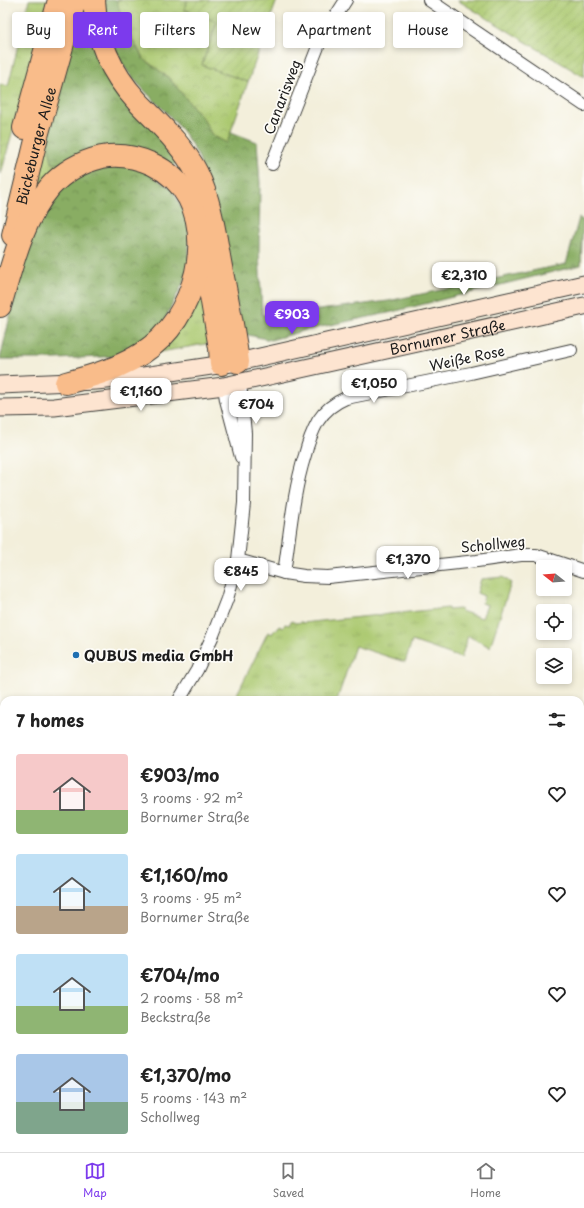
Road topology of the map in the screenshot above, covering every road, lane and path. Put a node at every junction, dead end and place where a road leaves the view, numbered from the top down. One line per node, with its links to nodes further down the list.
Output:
1 (59, 0): 9 (highway, Bückeburger Allee)
2 (75, 0): 11 (highway, Bückeburger Allee)
3 (94, 0): 15 (highway)
4 (346, 0): 7 (street, Canarisweg)
5 (429, 0): 6 (street)
6 (584, 105)
7 (272, 164)
8 (198, 221): 12 (highway); 15 (highway); 16 (highway)
9 (0, 222)
10 (584, 284): 15 (main road, Bornumer Straße)
11 (0, 293)
12 (0, 306)
13 (584, 306): 15 (main road, Bornumer Straße)
14 (571, 350): 21 (street, Weiße Rose)
15 (231, 374): 16 (main road, Bornumer Straße); 18 (main road, Bornumer Straße); 19 (street)
16 (66, 383): 17 (main road, Bornumer Straße)
17 (0, 385)
18 (0, 408)
19 (238, 560): 21 (street, Schollweg); 22 (street)
20 (584, 571): 21 (street, Schollweg)
21 (284, 573)
22 (181, 696)

